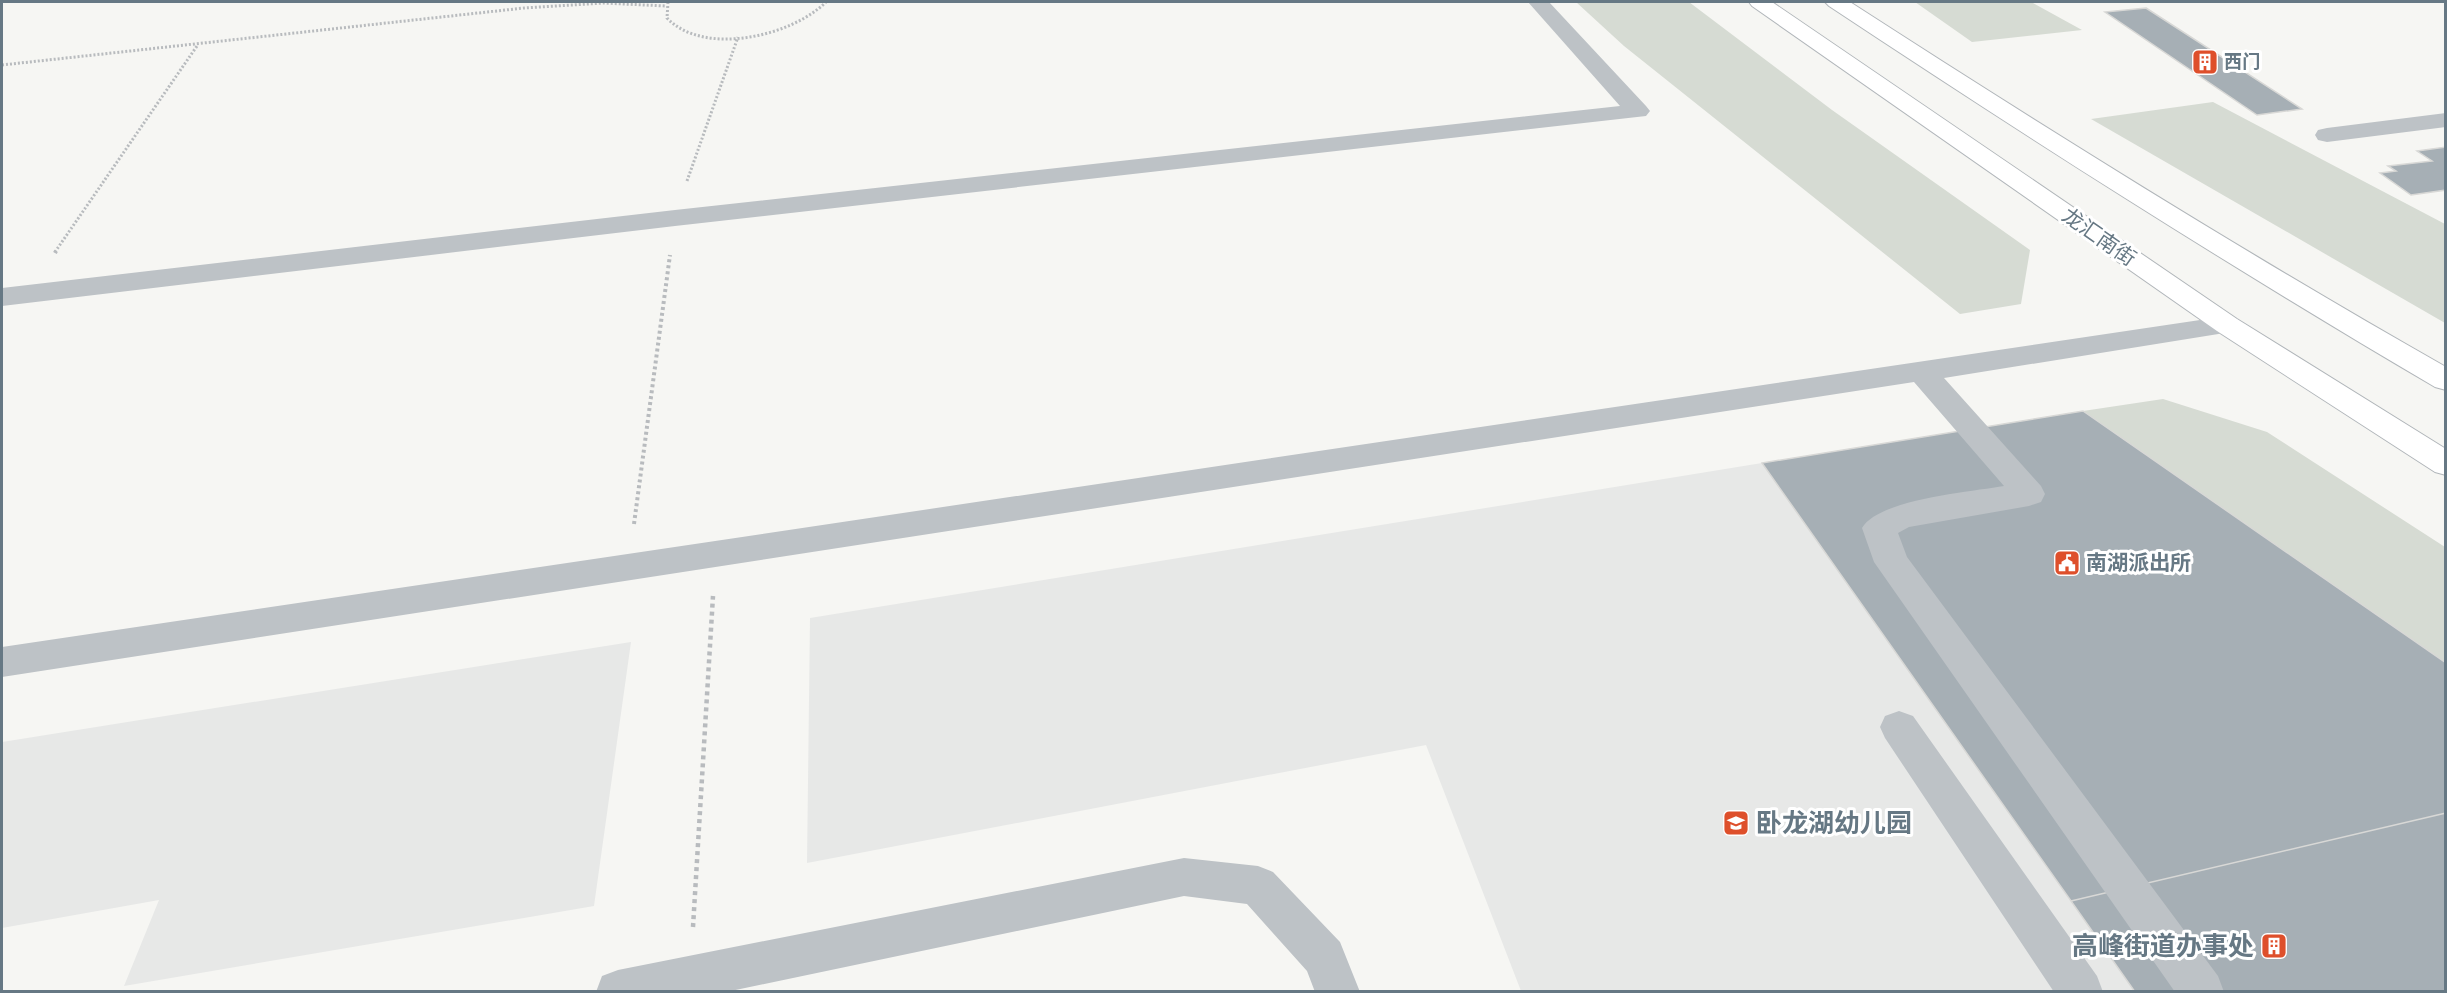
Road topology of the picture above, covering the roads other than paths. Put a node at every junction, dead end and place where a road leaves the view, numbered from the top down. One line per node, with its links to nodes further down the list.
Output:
1 (1538, 2): 6 (street)
2 (1759, 2): 7 (main road, 龙汇南街)
3 (1836, 2): 9 (main road)
4 (2445, 120): 5 (street)
5 (2327, 135)
6 (2, 297)
7 (2227, 325): 8 (street); 10 (main road, 龙汇南街)
8 (1922, 372): 11 (street); 16 (street)
9 (2445, 380)
10 (2445, 464)
11 (2, 662)
12 (1899, 727): 15 (street)
13 (618, 992): 14 (street)
14 (1338, 992)
15 (2081, 992)
16 (2202, 992)

